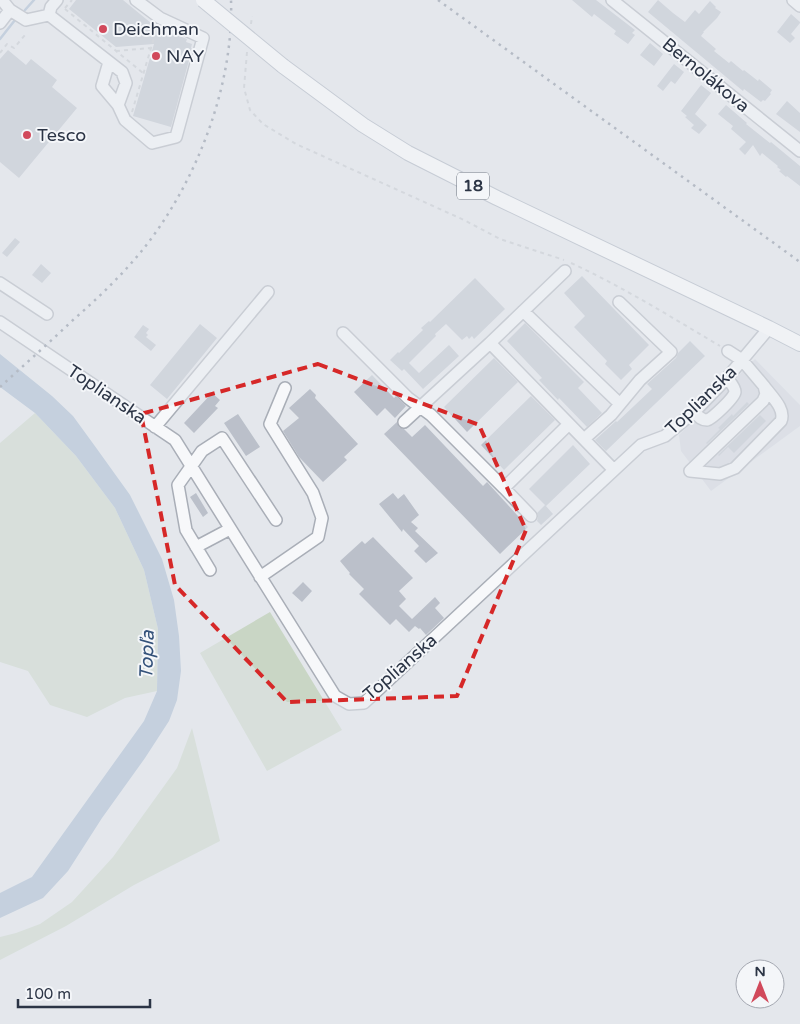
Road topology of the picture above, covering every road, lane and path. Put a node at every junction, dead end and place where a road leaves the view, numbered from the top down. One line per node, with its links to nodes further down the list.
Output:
1 (2, 0): 9 (street)
2 (56, 0): 10 (street)
3 (72, 0): 18 (path)
4 (136, 0): 22 (street)
5 (203, 0): 32 (main road, 18, bridge)
6 (612, 0): 24 (street, Bernolákova)
7 (793, 0): 8 (street)
8 (800, 6)
9 (10, 10): 10 (street); 12 (street)
10 (49, 15): 20 (street)
11 (252, 16): 13 (path)
12 (0, 23)
13 (251, 26)
14 (24, 35): 19 (path)
15 (154, 38): 17 (path)
16 (248, 44): 36 (path)
17 (150, 48): 18 (path); 21 (path)
18 (116, 51): 21 (path)
19 (0, 53)
20 (109, 62): 22 (street); 22 (street)
21 (143, 73): 23 (path)
22 (118, 105)
23 (131, 115)
24 (800, 151)
25 (565, 271): 29 (street)
26 (0, 283): 30 (street)
27 (268, 292): 46 (street)
28 (620, 302): 41 (street)
29 (523, 311): 34 (street); 41 (street)
30 (47, 314)
31 (0, 322): 46 (street, Toplianska)
32 (769, 328): 35 (main road, 18); 37 (street, Toplianska)
33 (343, 333): 42 (street)
34 (490, 343): 42 (street); 45 (street)
35 (800, 344)
36 (728, 351): 37 (street)
37 (742, 360): 38 (street, Toplianska); 39 (street)
38 (727, 378): 43 (street, Toplianska); 43 (street)
39 (764, 386): 39 (street)
40 (285, 388): 56 (street)
41 (620, 404): 47 (street)
42 (420, 407): 44 (street); 50 (street)
43 (694, 412): 49 (street, Toplianska)
44 (404, 422)
45 (569, 424): 47 (street); 50 (street)
46 (155, 427): 48 (street, Toplianska)
47 (584, 439): 49 (street)
48 (191, 466): 52 (street); 53 (street, Toplianska); 54 (street)
49 (614, 470): 56 (street, Toplianska)
50 (504, 488): 51 (street)
51 (531, 516)
52 (276, 520)
53 (230, 529): 54 (street); 56 (street, Toplianska)
54 (196, 547): 55 (street)
55 (210, 570)
56 (260, 577)

